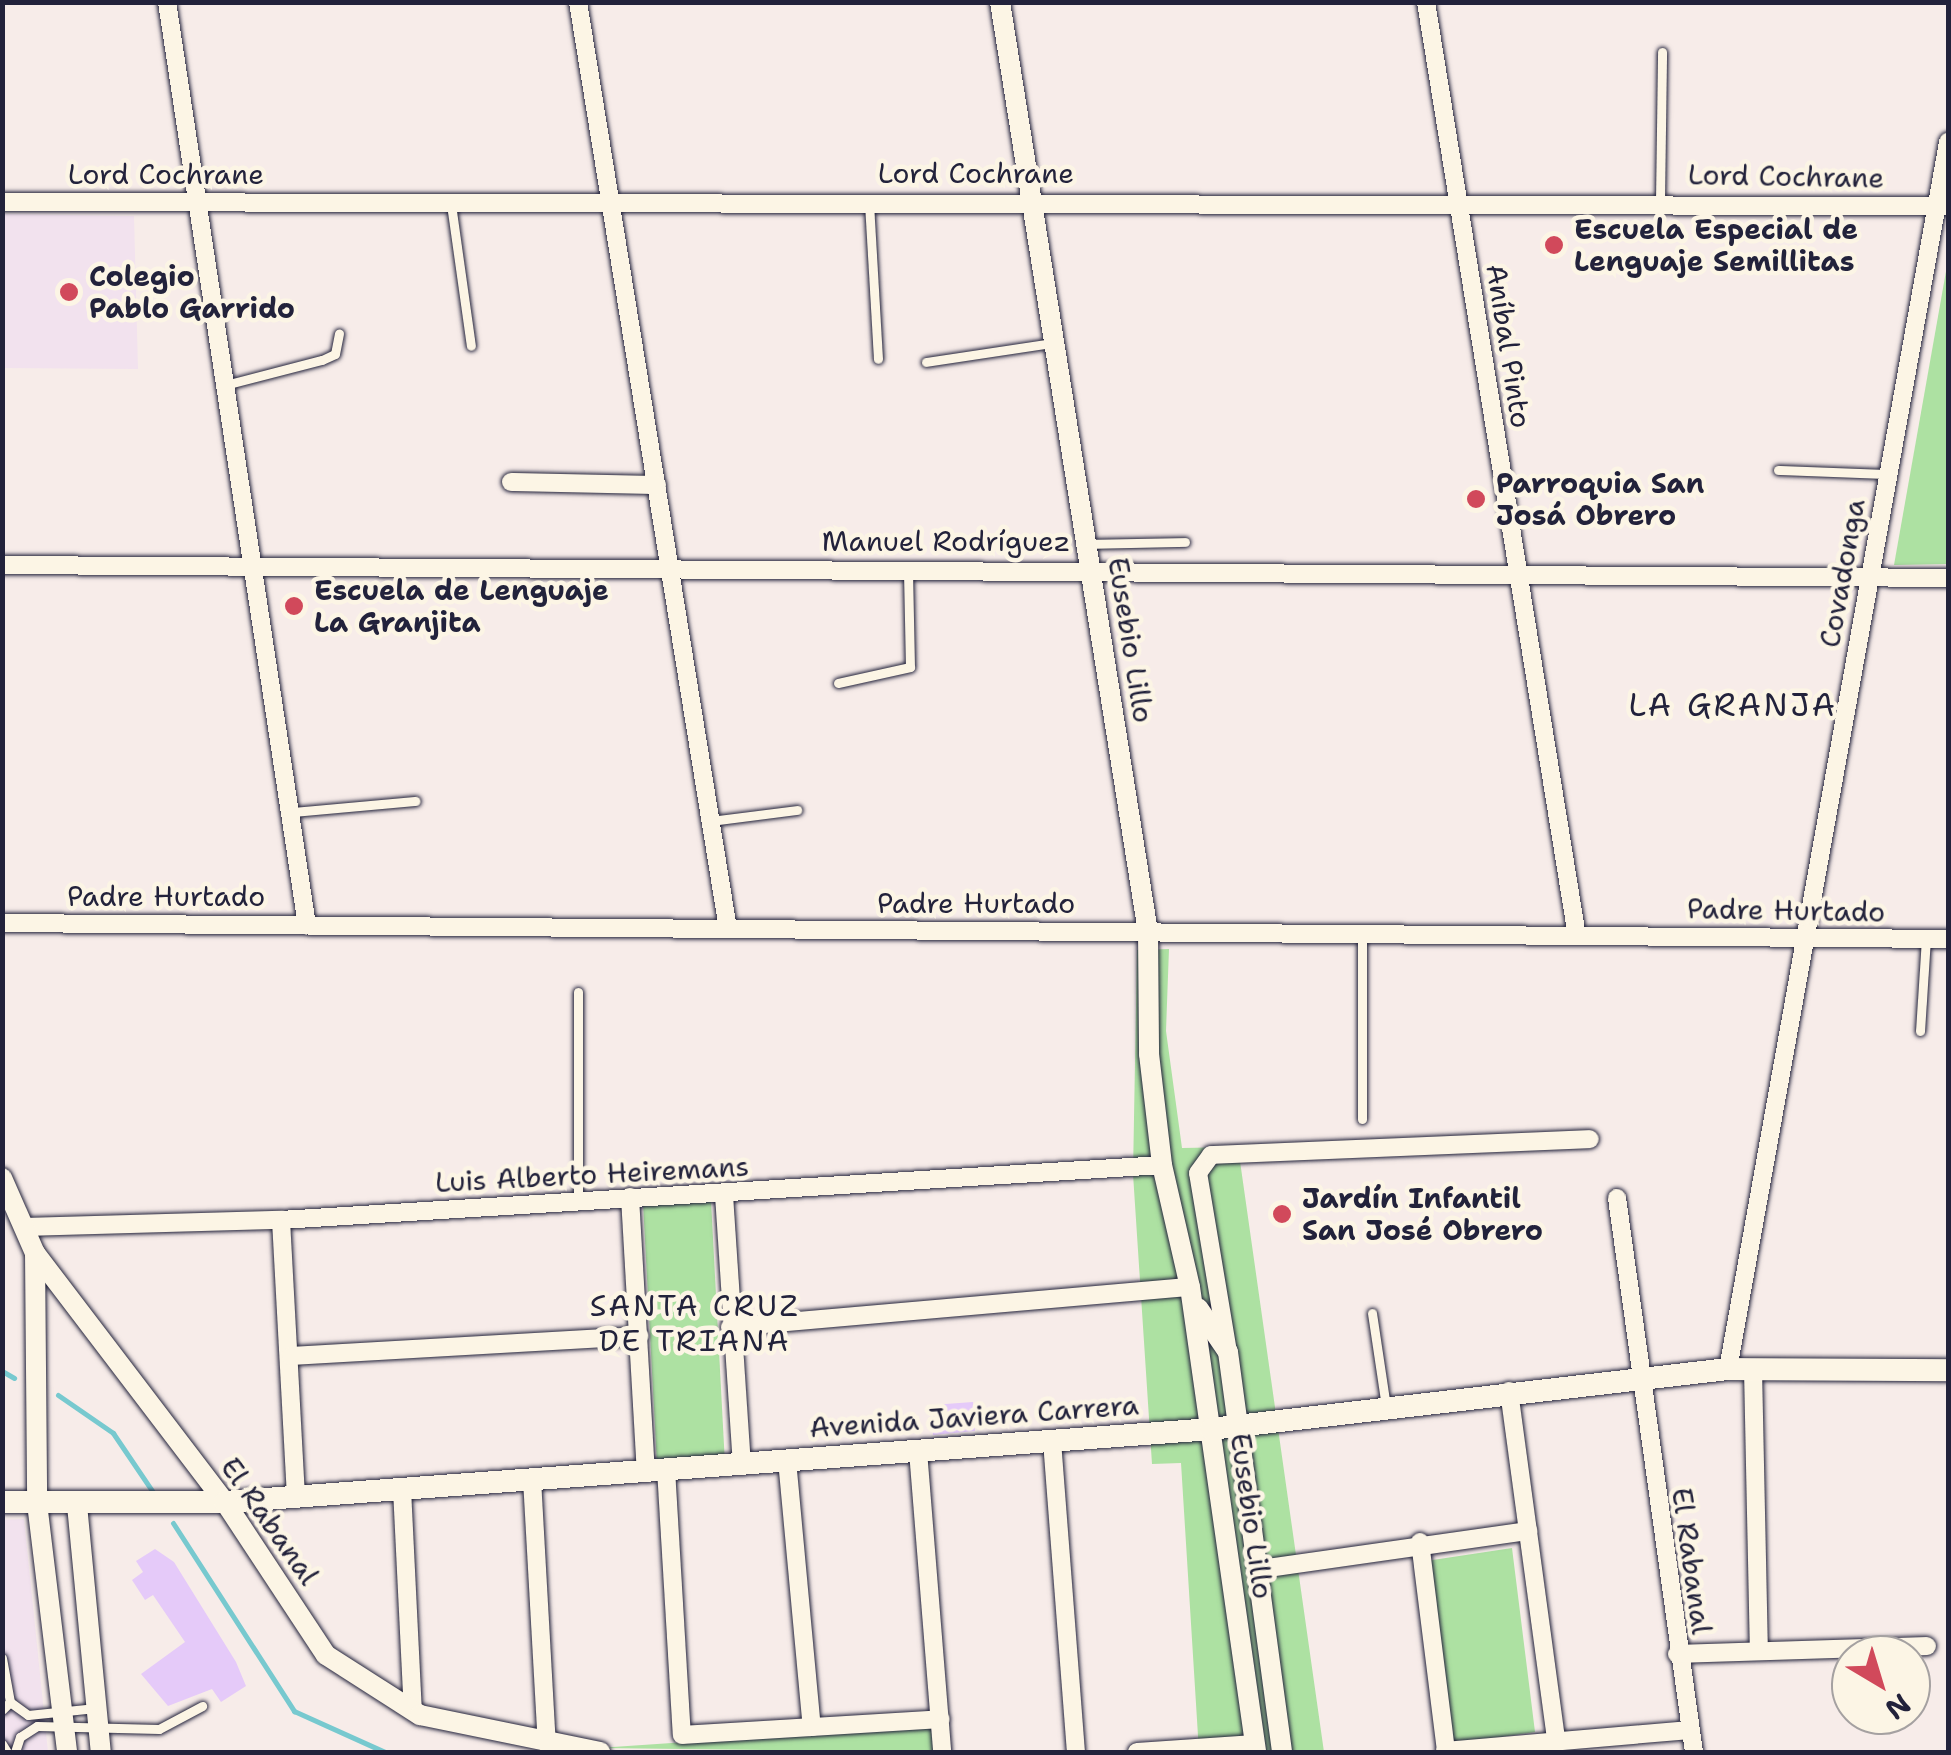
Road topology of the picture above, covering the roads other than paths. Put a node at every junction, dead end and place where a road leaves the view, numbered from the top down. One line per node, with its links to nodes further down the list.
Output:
1 (166, 2): 9 (street)
2 (578, 2): 13 (street)
3 (1000, 2): 8 (street, Eusebio Lillo)
4 (1426, 2): 14 (street, Aníbal Pinto)
5 (1662, 52): 10 (lane)
6 (1948, 142): 15 (street, Covadonga)
7 (869, 200): 8 (street, Lord Cochrane); 13 (street, Lord Cochrane); 19 (lane)
8 (1031, 200): 14 (street, Lord Cochrane); 17 (street, Eusebio Lillo)
9 (196, 201): 11 (street, Lord Cochrane); 12 (street, Lord Cochrane); 21 (street)
10 (1660, 201): 14 (street, Lord Cochrane); 15 (street, Lord Cochrane)
11 (2, 202)
12 (451, 202): 13 (street, Lord Cochrane); 18 (lane)
13 (616, 202): 25 (street)
14 (1458, 203): 33 (street, Aníbal Pinto)
15 (1943, 206): 23 (street, Covadonga)
16 (339, 332): 21 (lane)
17 (1054, 342): 20 (lane); 27 (street, Eusebio Lillo)
18 (470, 346)
19 (878, 358)
20 (926, 362)
21 (225, 385): 28 (street)
22 (1778, 470): 23 (lane)
23 (1888, 474): 34 (street, Covadonga)
24 (511, 482): 25 (street)
25 (657, 484): 30 (street)
26 (1185, 542): 27 (lane)
27 (1088, 544): 32 (street, Eusebio Lillo)
28 (256, 565): 29 (street, Manuel Rodríguez); 30 (street, Manuel Rodríguez); 39 (street)
29 (2, 566)
30 (668, 567): 31 (street, Manuel Rodríguez); 40 (street)
31 (908, 568): 32 (street, Manuel Rodríguez); 36 (lane)
32 (1092, 570): 33 (street, Manuel Rodríguez); 44 (street, Eusebio Lillo)
33 (1518, 572): 34 (street, Manuel Rodríguez); 46 (street, Aníbal Pinto)
34 (1868, 578): 35 (street, Manuel Rodríguez); 47 (street, Covadonga)
35 (1948, 578)
36 (838, 683)
37 (416, 801): 39 (lane)
38 (797, 810): 40 (lane)
39 (292, 812): 42 (street)
40 (711, 821): 43 (street)
41 (2, 923): 42 (street, Padre Hurtado)
42 (307, 925): 43 (street, Padre Hurtado)
43 (728, 929): 44 (street, Padre Hurtado)
44 (1148, 932): 45 (street, Padre Hurtado); 54 (street, Eusebio Lillo)
45 (1362, 934): 46 (street, Padre Hurtado); 52 (lane)
46 (1577, 936): 47 (street, Padre Hurtado)
47 (1806, 938): 48 (street, Padre Hurtado); 71 (street, Covadonga)
48 (1926, 939): 49 (street, Padre Hurtado); 51 (lane)
49 (1948, 940)
50 (578, 992): 59 (lane)
51 (1920, 1031)
52 (1362, 1119)
53 (1590, 1138): 62 (street)
54 (1162, 1165): 56 (street, Luis Alberto Heiremans); 63 (street, Eusebio Lillo)
55 (2, 1178): 61 (street, El Rabanal)
56 (724, 1195): 57 (street, Luis Alberto Heiremans); 67 (street)
57 (630, 1197): 59 (street, Luis Alberto Heiremans); 68 (street)
58 (1617, 1198): 74 (street, El Rabanal)
59 (578, 1201): 60 (street, Luis Alberto Heiremans)
60 (281, 1220): 61 (street, Luis Alberto Heiremans); 70 (street)
61 (24, 1227): 64 (street, El Rabanal)
62 (1208, 1231): 63 (street); 69 (street, Eusebio Lillo)
63 (1180, 1232): 65 (street, Eusebio Lillo)
64 (35, 1253): 88 (street, El Rabanal); 89 (street)
65 (1190, 1287): 67 (street); 69 (street, Eusebio Lillo); 78 (street, Eusebio Lillo)
66 (1372, 1314): 76 (lane)
67 (730, 1327): 82 (street)
68 (638, 1336): 70 (street); 83 (street)
69 (1228, 1352): 77 (street, Eusebio Lillo)
70 (291, 1356): 86 (street)
71 (1728, 1369): 72 (main road, Avenida Javiera Carrera); 74 (main road, Avenida Javiera Carrera)
72 (1753, 1369): 73 (main road, Avenida Javiera Carrera); 95 (street)
73 (1948, 1370)
74 (1639, 1376): 75 (main road, Avenida Javiera Carrera); 96 (street, El Rabanal)
75 (1510, 1391): 76 (main road, Avenida Javiera Carrera); 91 (street)
76 (1386, 1407): 77 (main road, Avenida Javiera Carrera)
77 (1241, 1424): 78 (main road, Avenida Javiera Carrera); 93 (street, Eusebio Lillo)
78 (1211, 1429): 79 (main road, Avenida Javiera Carrera); 109 (street, Eusebio Lillo)
79 (1052, 1441): 80 (main road, Avenida Javiera Carrera); 115 (street)
80 (918, 1451): 81 (main road, Avenida Javiera Carrera); 103 (street)
81 (787, 1460): 82 (main road, Avenida Javiera Carrera); 104 (street)
82 (742, 1464): 83 (main road, Avenida Javiera Carrera)
83 (656, 1470): 84 (main road, Avenida Javiera Carrera); 104 (street)
84 (532, 1479): 85 (main road, Avenida Javiera Carrera); 108 (street)
85 (402, 1489): 86 (main road, Avenida Javiera Carrera); 100 (street)
86 (296, 1496): 88 (main road, Avenida Javiera Carrera)
87 (2, 1502): 89 (main road, Avenida Javiera Carrera)
88 (225, 1502): 90 (main road, Avenida Javiera Carrera); 100 (street, El Rabanal)
89 (37, 1503): 90 (main road, Avenida Javiera Carrera); 102 (street)
90 (77, 1505): 101 (street)
91 (1528, 1530): 92 (street); 106 (street)
92 (1420, 1542): 93 (street); 118 (street)
93 (1261, 1569): 117 (street, Eusebio Lillo)
94 (1831, 1648): 95 (street)
95 (1759, 1650): 96 (street)
96 (1677, 1654): 105 (street, El Rabanal)
97 (2, 1658): 98 (lane)
98 (6, 1706): 102 (lane)
99 (202, 1706): 101 (lane)
100 (413, 1711): 108 (street, El Rabanal)
101 (97, 1716): 102 (lane); 102 (lane); 112 (street)
102 (63, 1719): 110 (lane); 111 (street)
103 (941, 1720): 104 (street); 114 (street)
104 (812, 1728)
105 (1690, 1730): 106 (street); 119 (street, El Rabanal)
106 (1556, 1739): 118 (street)
107 (2, 1744): 110 (lane)
108 (547, 1744): 113 (street, El Rabanal)
109 (1255, 1748): 116 (street)
110 (11, 1752)
111 (67, 1752)
112 (101, 1752)
113 (600, 1752)
114 (942, 1752)
115 (1076, 1752)
116 (1138, 1752)
117 (1282, 1752)
118 (1446, 1752)
119 (1694, 1752)

